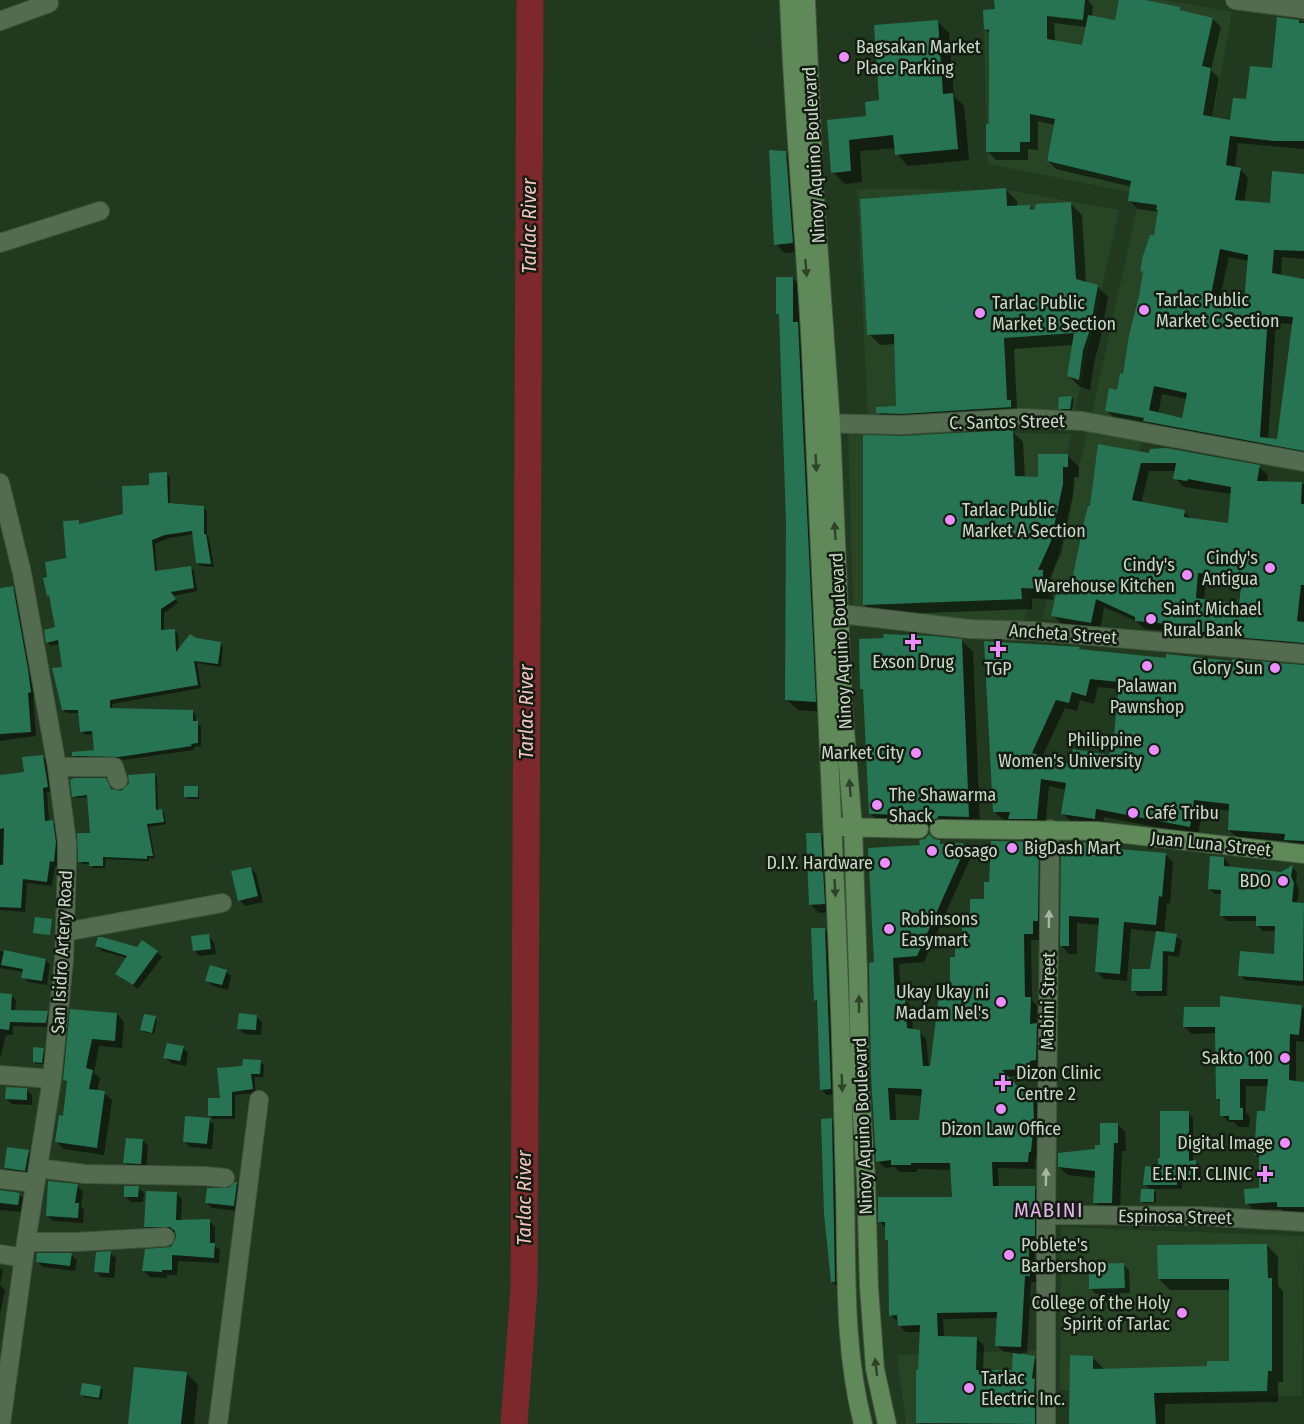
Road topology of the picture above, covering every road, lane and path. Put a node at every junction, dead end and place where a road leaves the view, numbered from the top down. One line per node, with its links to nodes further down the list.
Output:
1 (789, 0): 9 (main road, Ninoy Aquino Boulevard, one-way to 9)
2 (806, 0): 9 (main road, Ninoy Aquino Boulevard)
3 (1235, 0): 5 (street)
4 (49, 3): 6 (street)
5 (1304, 9)
6 (0, 21)
7 (100, 211): 8 (street)
8 (0, 243)
9 (822, 424): 10 (street, C. Santos Street); 12 (main road, Ninoy Aquino Boulevard, one-way to 12); 13 (main road, Ninoy Aquino Boulevard, one-way to 9)
10 (1304, 462)
11 (0, 483): 15 (street, San Isidro Artery Road)
12 (822, 612): 13 (street, Ancheta Street); 17 (main road, Ninoy Aquino Boulevard)
13 (840, 614): 14 (street, Ancheta Street); 18 (main road, Ninoy Aquino Boulevard, one-way to 13)
14 (1304, 654)
15 (57, 767): 16 (street); 24 (street, San Isidro Artery Road)
16 (118, 780)
17 (831, 827): 18 (main road); 38 (main road, Ninoy Aquino Boulevard, one-way to 38)
18 (853, 827): 19 (main road); 39 (main road, Ninoy Aquino Boulevard, one-way to 18)
19 (919, 829)
20 (939, 829): 21 (main road, Juan Luna Street)
21 (1050, 830): 22 (main road, Juan Luna Street); 31 (street, Mabini Street, one-way to 21)
22 (1304, 854)
23 (222, 903): 24 (street)
24 (65, 932): 26 (street, San Isidro Artery Road)
25 (0, 1075): 26 (street)
26 (52, 1079): 28 (street, San Isidro Artery Road)
27 (259, 1100): 37 (street)
28 (36, 1176): 29 (street); 30 (street); 34 (street, San Isidro Artery Road)
29 (225, 1178)
30 (0, 1179)
31 (1046, 1215): 32 (street, Espinosa Street); 40 (street, Mabini Street)
32 (1304, 1222)
33 (165, 1237): 34 (street)
34 (25, 1250): 35 (street); 36 (street, San Isidro Artery Road)
35 (0, 1254)
36 (1, 1424)
37 (218, 1424)
38 (863, 1424)
39 (887, 1424)
40 (1046, 1424)

